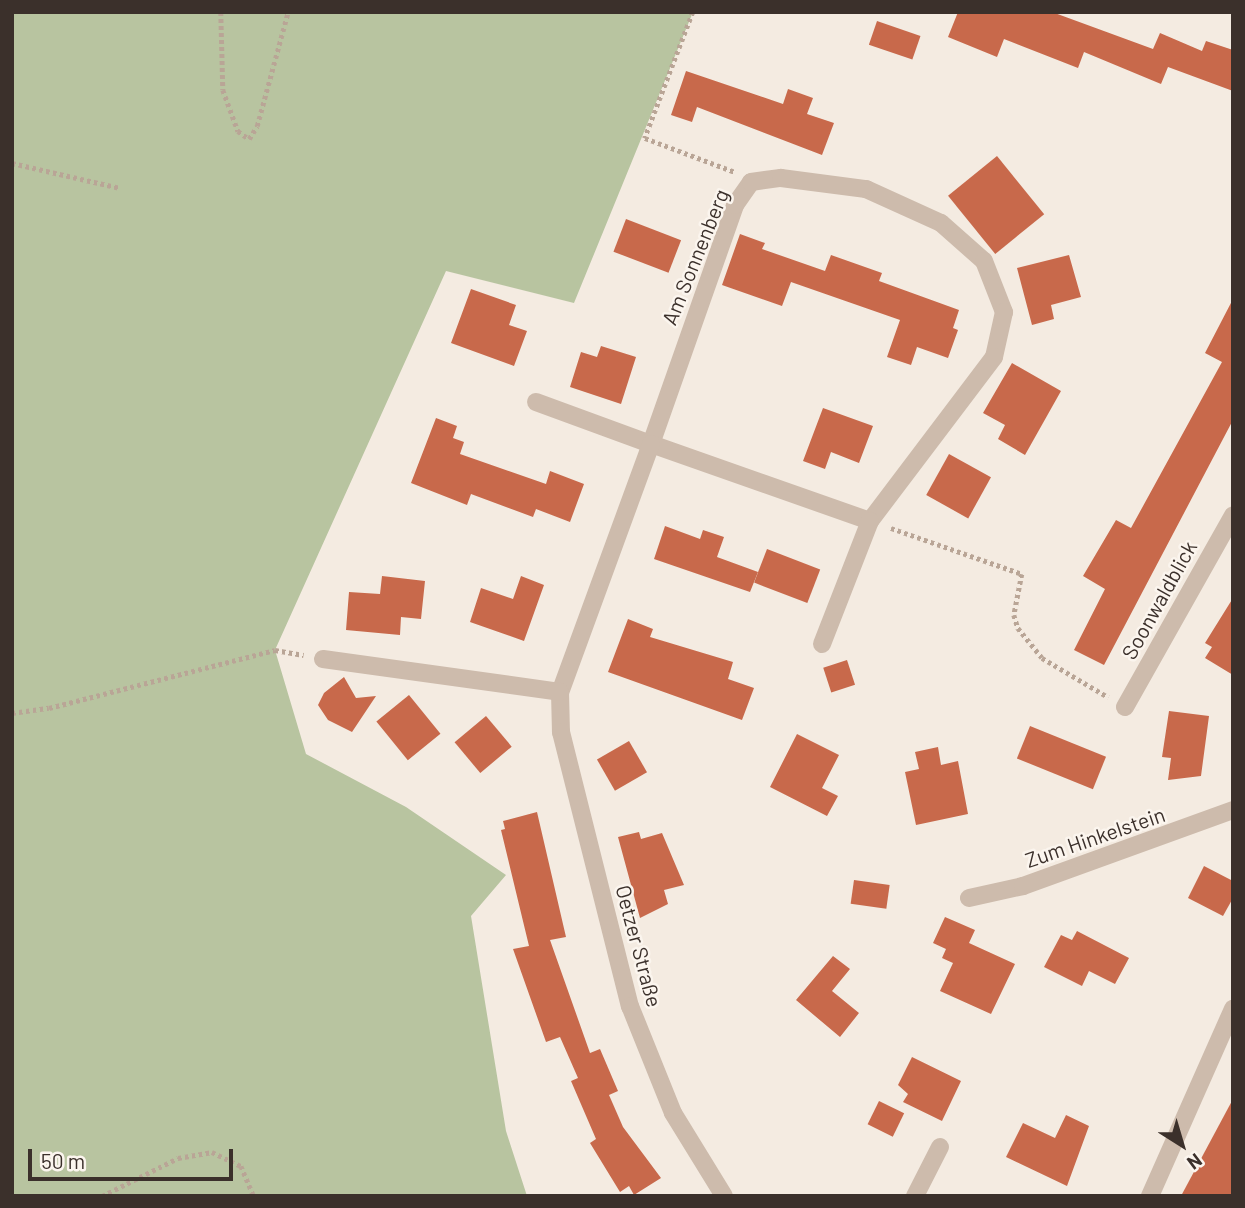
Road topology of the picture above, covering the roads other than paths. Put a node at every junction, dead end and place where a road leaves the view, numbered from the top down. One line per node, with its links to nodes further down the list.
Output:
1 (536, 402): 2 (street)
2 (651, 443): 4 (street); 4 (street, Am Sonnenberg); 7 (street, Am Sonnenberg)
3 (1233, 515): 8 (street, Soonwaldblick)
4 (870, 521): 5 (street, Am Sonnenberg)
5 (822, 644)
6 (323, 659): 7 (street)
7 (560, 692): 13 (street, Oetzer Straße)
8 (1125, 707)
9 (1233, 810): 10 (street, Zum Hinkelstein)
10 (969, 898)
11 (1233, 1009): 15 (street)
12 (940, 1147): 14 (street)
13 (724, 1196)
14 (915, 1196)
15 (1150, 1196)

